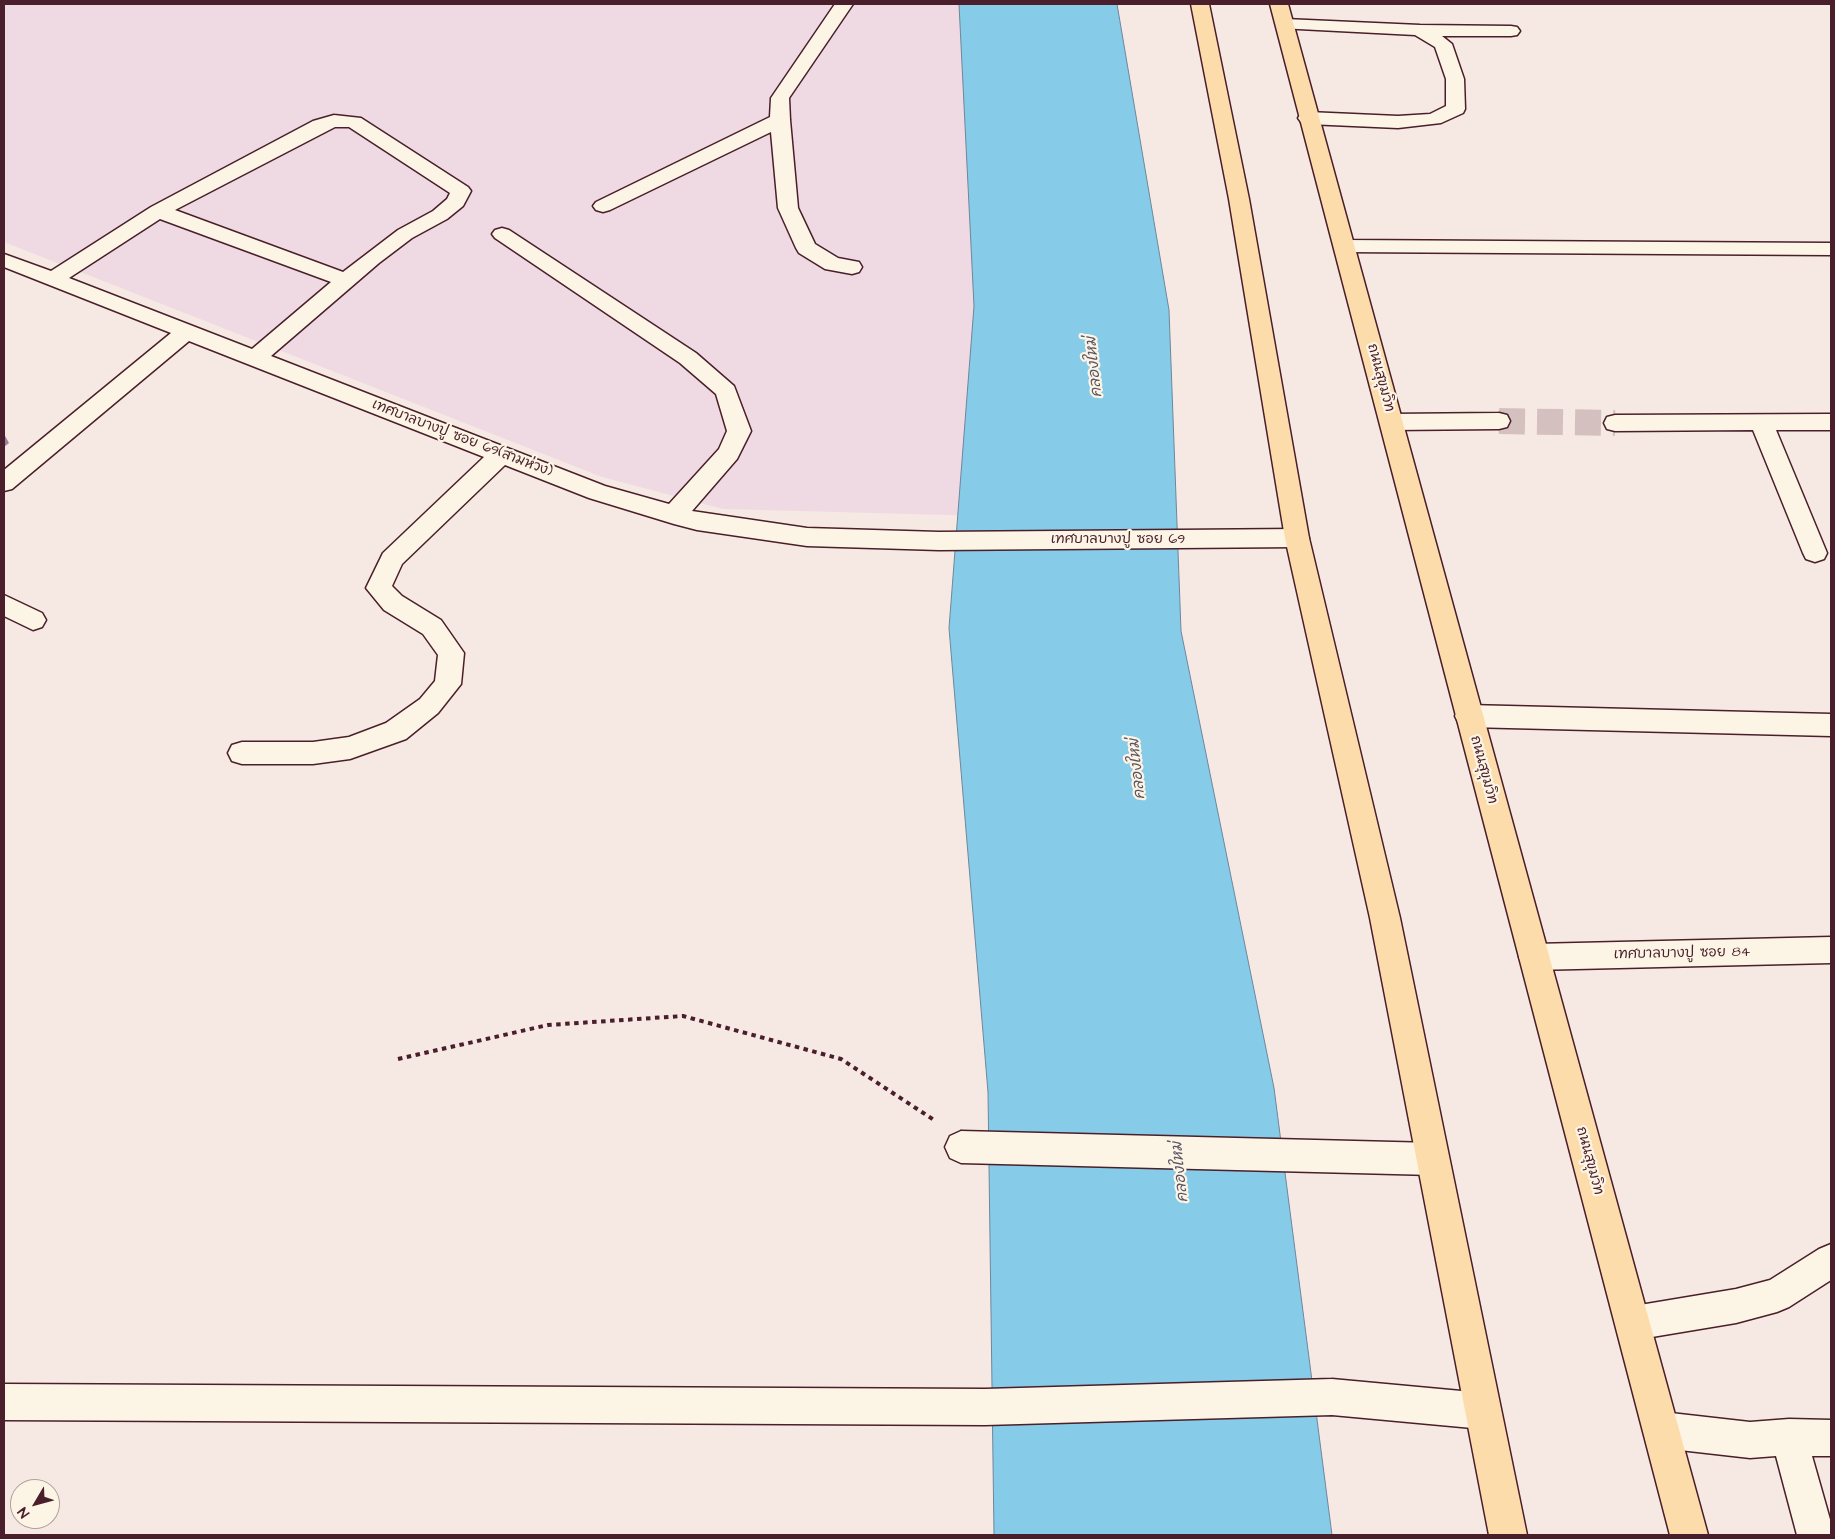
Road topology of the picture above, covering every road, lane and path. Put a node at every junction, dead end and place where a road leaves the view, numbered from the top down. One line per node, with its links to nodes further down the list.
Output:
1 (844, 4): 7 (street)
2 (1200, 4): 27 (highway)
3 (1282, 14): 4 (street); 6 (highway, ถนนสุขุมวิท)
4 (1419, 30): 5 (street); 6 (street)
5 (1511, 31)
6 (1308, 118): 11 (highway, ถนนสุขุมวิท)
7 (780, 120): 8 (street); 14 (street)
8 (603, 206)
9 (158, 211): 15 (street); 16 (street); 16 (street)
10 (502, 234): 26 (street)
11 (1344, 246): 12 (street); 20 (highway, ถนนสุขุมวิท)
12 (1831, 249)
13 (4, 260): 15 (street, เทศบาลบางปู ซอย 69(สามห่วง))
14 (852, 267)
15 (51, 280): 17 (street, เทศบาลบางปู ซอย 69(สามห่วง))
16 (346, 280): 18 (street)
17 (187, 331): 18 (street, เทศบาลบางปู ซอย 69(สามห่วง)); 25 (street)
18 (255, 358): 24 (street, เทศบาลบางปู ซอย 69(สามห่วง))
19 (1499, 421): 20 (street)
20 (1391, 422): 32 (highway, ถนนสุขุมวิท)
21 (1761, 422): 22 (street); 23 (street); 29 (street)
22 (1831, 422)
23 (1616, 423)
24 (502, 454): 26 (street, เทศบาลบางปู ซอย 69(สามห่วง)); 34 (street)
25 (4, 483)
26 (674, 515): 28 (street, เทศบาลบางปู ซอย 69(สามห่วง))
27 (1297, 538): 28 (street, เทศบาลบางปู ซอย 69); 39 (highway)
28 (939, 541)
29 (1815, 552)
30 (4, 605): 31 (street)
31 (33, 620)
32 (1468, 716): 33 (street); 36 (highway, ถนนสุขุมวิท)
33 (1831, 725)
34 (242, 753)
35 (1831, 950): 36 (street, เทศบาลบางปู ซอย 84)
36 (1534, 958): 41 (highway, ถนนสุขุมวิท)
37 (398, 1060): 38 (path)
38 (969, 1148): 39 (street)
39 (1433, 1159): 43 (highway)
40 (1831, 1261): 41 (street)
41 (1634, 1323): 44 (highway, ถนนสุขุมวิท)
42 (4, 1402): 43 (street)
43 (1483, 1411): 47 (highway)
44 (1662, 1430): 45 (street); 48 (highway, ถนนสุขุมวิท)
45 (1789, 1437): 46 (street); 49 (street)
46 (1831, 1438)
47 (1508, 1535)
48 (1689, 1535)
49 (1816, 1535)

